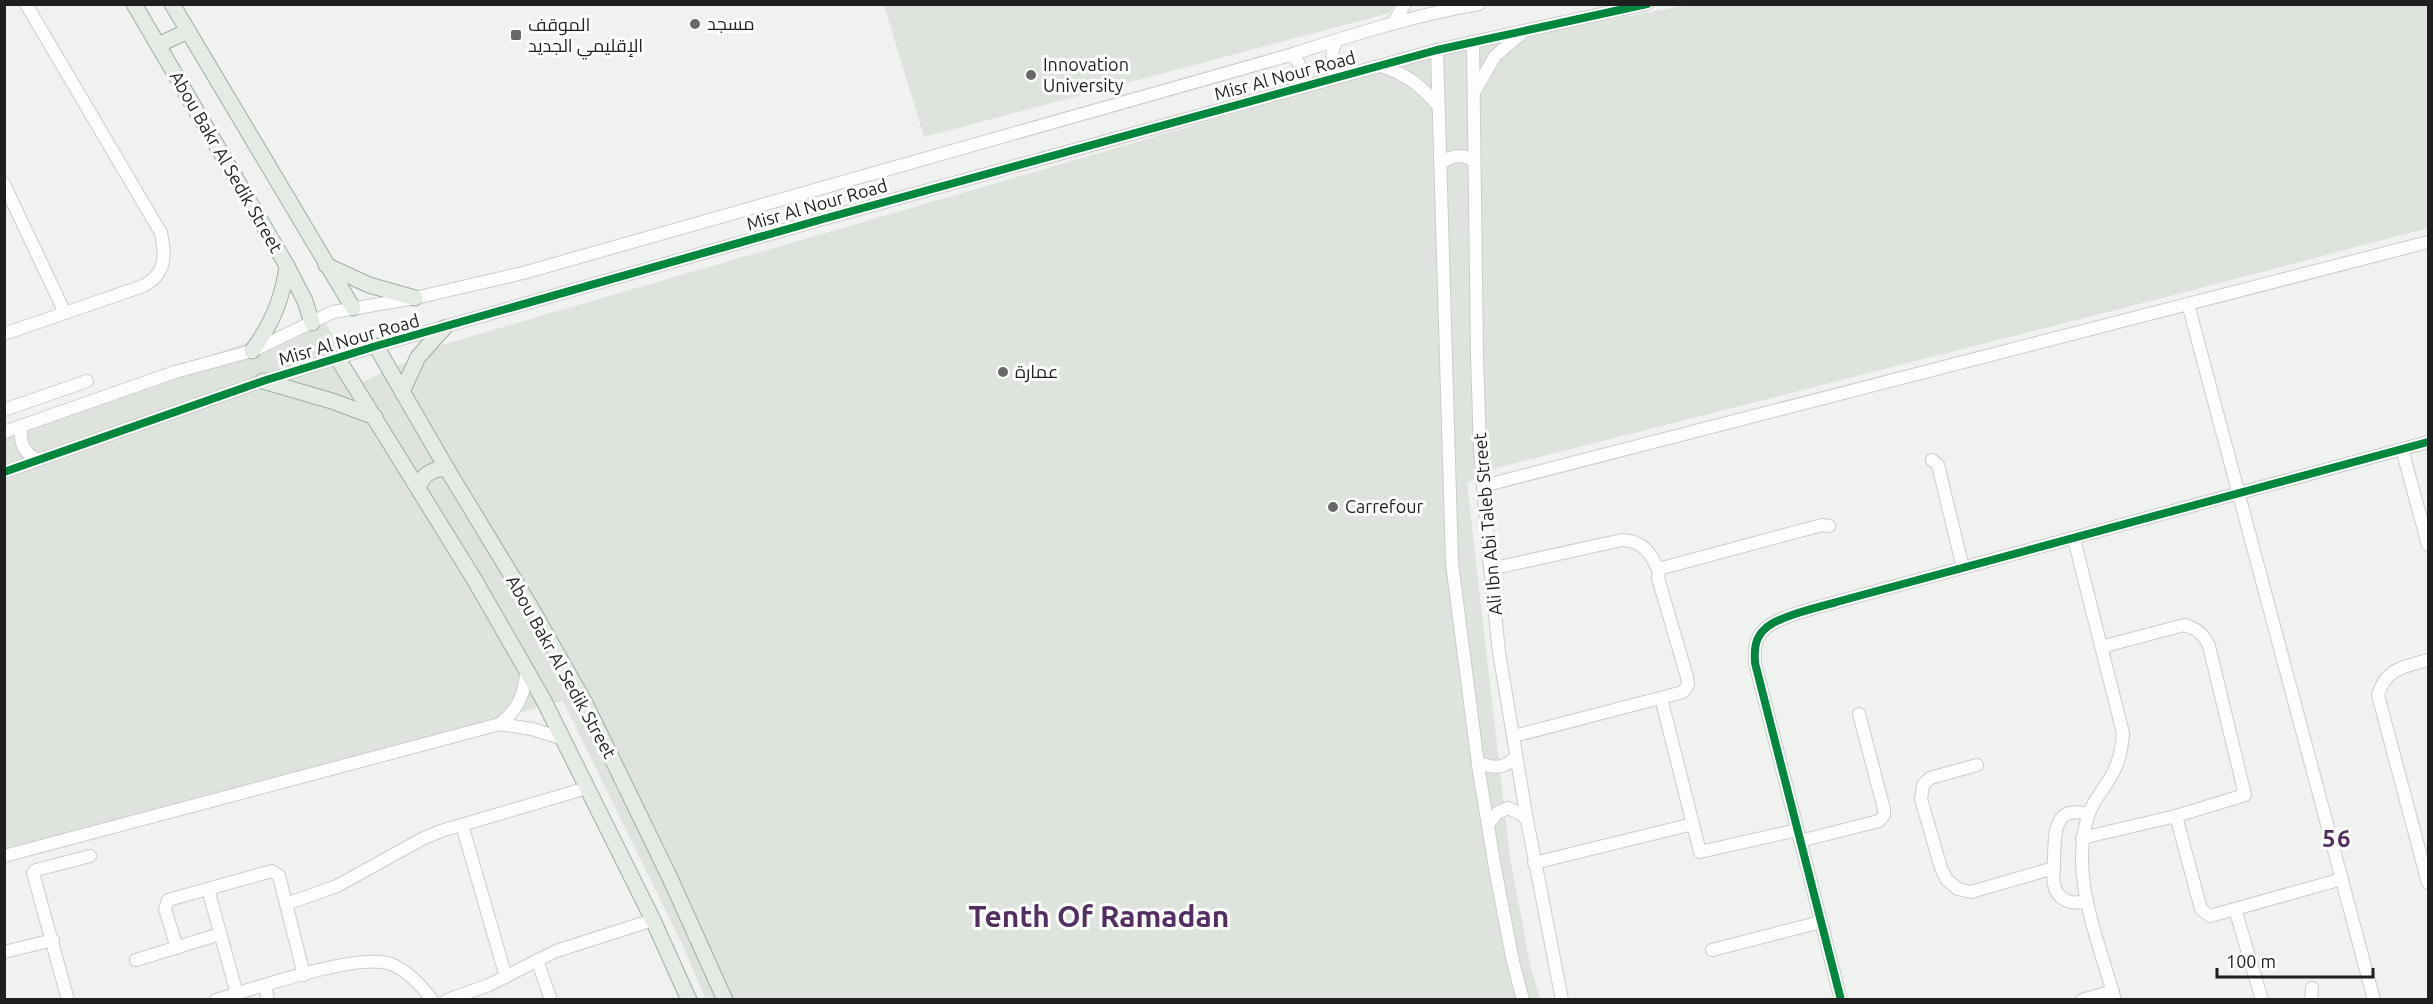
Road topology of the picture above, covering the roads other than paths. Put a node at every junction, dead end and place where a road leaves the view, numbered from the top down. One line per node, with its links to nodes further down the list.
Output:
1 (26, 4): 30 (street)
2 (134, 4): 13 (main road, Abou Bakr Al Sedik Street)
3 (172, 4): 10 (main road, Abou Bakr Al Sedik Street)
4 (1405, 4): 8 (street)
5 (1647, 4): 9 (street, Misr Al Nour Road)
6 (1476, 5): 7 (street, Misr Al Nour Road)
7 (1437, 8): 8 (street, Misr Al Nour Road)
8 (1393, 23): 11 (street, Misr Al Nour Road)
9 (1528, 30): 12 (street, Misr Al Nour Road); 19 (street)
10 (188, 31): 13 (main road); 26 (main road, Abou Bakr Al Sedik Street)
11 (1338, 40): 15 (street, Misr Al Nour Road); 17 (street)
12 (1473, 42): 14 (street, Misr Al Nour Road); 19 (street, Ali Ibn Abi Taleb Street)
13 (158, 45): 25 (main road, Abou Bakr Al Sedik Street)
14 (1437, 50): 16 (street, Misr Al Nour Road); 20 (street, Ali Ibn Abi Taleb Street)
15 (1290, 55): 18 (street); 27 (street, Misr Al Nour Road)
16 (1380, 66): 17 (street, Misr Al Nour Road); 20 (street)
17 (1343, 75): 18 (street, Misr Al Nour Road)
18 (1298, 88): 32 (street, Misr Al Nour Road)
19 (1475, 93): 21 (street, Ali Ibn Abi Taleb Street)
20 (1438, 106): 22 (street, Ali Ibn Abi Taleb Street)
21 (1473, 161): 22 (street); 50 (street, Ali Ibn Abi Taleb Street)
22 (1440, 165): 68 (street, Ali Ibn Abi Taleb Street)
23 (4, 184): 30 (street)
24 (2428, 242): 28 (street)
25 (287, 266): 31 (main road, Abou Bakr Al Sedik Street); 35 (main road)
26 (326, 266): 27 (main road); 29 (main road, Abou Bakr Al Sedik Street)
27 (416, 298): 29 (street, Misr Al Nour Road)
28 (2188, 304): 50 (street); 52 (street)
29 (352, 308): 31 (street, Misr Al Nour Road)
30 (65, 313): 33 (street)
31 (312, 323): 35 (street, Misr Al Nour Road)
32 (444, 328): 34 (street, Misr Al Nour Road); 39 (main road)
33 (4, 334)
34 (376, 346): 36 (street, Misr Al Nour Road); 39 (main road, Abou Bakr Al Sedik Street)
35 (252, 351): 42 (street, Misr Al Nour Road)
36 (338, 359): 38 (street, Misr Al Nour Road); 41 (main road, Abou Bakr Al Sedik Street)
37 (87, 381): 40 (street)
38 (263, 381): 41 (main road); 46 (street, Misr Al Nour Road)
39 (402, 392): 48 (main road, Abou Bakr Al Sedik Street)
40 (4, 410)
41 (375, 417): 51 (main road, Abou Bakr Al Sedik Street)
42 (22, 426): 43 (street, Misr Al Nour Road); 46 (street)
43 (4, 432)
44 (2428, 442): 45 (street)
45 (2402, 449): 52 (street); 55 (street)
46 (38, 460): 49 (street, Misr Al Nour Road)
47 (1932, 460): 56 (street)
48 (447, 469): 51 (main road); 110 (main road, Abou Bakr Al Sedik Street)
49 (4, 472)
50 (1483, 486): 57 (street, Ali Ibn Abi Taleb Street)
51 (419, 487): 61 (main road, Abou Bakr Al Sedik Street)
52 (2239, 493): 54 (street); 83 (street)
53 (1828, 526): 58 (street)
54 (2073, 539): 56 (street); 59 (street)
55 (2428, 545)
56 (1963, 568): 77 (street)
57 (1490, 569): 58 (street); 65 (street, Ali Ibn Abi Taleb Street)
58 (1659, 572): 62 (street)
59 (2101, 647): 71 (street); 72 (street)
60 (2428, 660): 84 (street)
61 (526, 668): 64 (street); 66 (main road, Abou Bakr Al Sedik Street)
62 (1661, 698): 65 (street); 74 (street)
63 (1859, 714): 77 (street)
64 (500, 724): 66 (street); 79 (street)
65 (1514, 736): 67 (street, Ali Ibn Abi Taleb Street)
66 (564, 739): 70 (main road, Abou Bakr Al Sedik Street)
67 (1516, 757): 68 (street); 73 (street, Ali Ibn Abi Taleb Street)
68 (1478, 762): 76 (street, Ali Ibn Abi Taleb Street)
69 (1977, 765): 82 (street)
70 (587, 788): 75 (street); 89 (main road, Abou Bakr Al Sedik Street)
71 (2088, 814): 78 (street); 82 (street)
72 (2176, 816): 78 (street); 88 (street)
73 (1527, 820): 76 (street); 81 (street, Ali Ibn Abi Taleb Street)
74 (1693, 824): 77 (street); 81 (street)
75 (462, 825): 87 (street); 99 (street)
76 (1488, 825): 111 (street, Ali Ibn Abi Taleb Street)
77 (1799, 835): 90 (street)
78 (2082, 838): 86 (street)
79 (4, 856)
80 (90, 856): 92 (street)
81 (1534, 863): 112 (street, Ali Ibn Abi Taleb Street)
82 (2054, 868): 86 (street)
83 (2342, 879): 88 (street); 116 (street)
84 (2428, 883)
85 (208, 889): 87 (street); 91 (street); 93 (street)
86 (2087, 901): 102 (street)
87 (286, 904): 98 (street)
88 (2235, 909): 115 (street)
89 (652, 920): 97 (street); 109 (main road, Abou Bakr Al Sedik Street)
90 (1821, 922): 94 (street); 113 (street)
91 (220, 934): 93 (street); 101 (street)
92 (53, 940): 95 (street); 103 (street)
93 (177, 948): 96 (street)
94 (1712, 950)
95 (4, 952)
96 (136, 960)
97 (537, 960): 99 (street); 108 (street)
98 (304, 975): 100 (street); 106 (street)
99 (506, 977): 107 (street)
100 (265, 986): 101 (street); 105 (street)
101 (237, 994): 104 (street)
102 (2114, 995): 114 (street)
103 (68, 999)
104 (216, 999)
105 (268, 999)
106 (432, 999)
107 (447, 999)
108 (551, 999)
109 (689, 999)
110 (725, 999)
111 (1523, 999)
112 (1562, 999)
113 (1841, 999)
114 (2082, 999)
115 (2262, 999)
116 (2374, 999)

